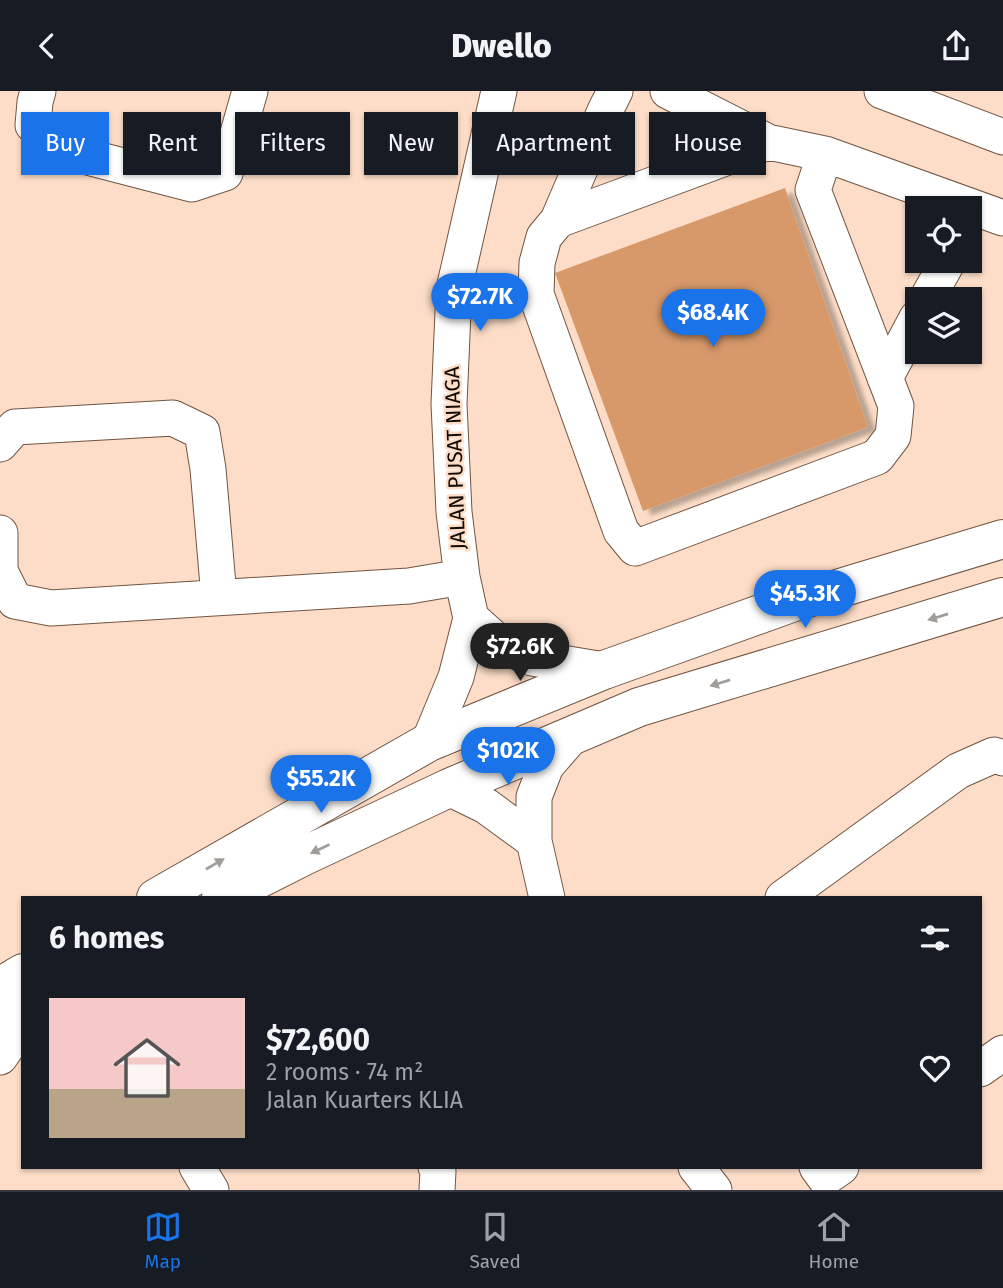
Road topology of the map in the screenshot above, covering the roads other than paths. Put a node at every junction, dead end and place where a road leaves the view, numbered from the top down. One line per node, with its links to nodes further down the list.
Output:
1 (38, 91): 2 (street)
2 (250, 91)
3 (499, 91): 17 (street, JALAN PUSAT NIAGA)
4 (615, 91): 11 (street)
5 (668, 91): 8 (street)
6 (888, 92): 7 (street)
7 (1003, 137)
8 (768, 142): 9 (street); 11 (street)
9 (825, 154): 10 (street); 13 (street)
10 (983, 216)
11 (558, 220): 13 (street)
12 (905, 342): 13 (street)
13 (885, 379)
14 (0, 444): 18 (street)
15 (0, 533): 18 (street)
16 (999, 538): 21 (main road)
17 (462, 577): 18 (street); 20 (street, JALAN PUSAT NIAGA)
18 (219, 597)
19 (1003, 597): 22 (main road, one-way to 22)
20 (471, 618): 21 (street); 23 (street)
21 (604, 670): 23 (main road)
22 (572, 736): 25 (main road); 26 (street)
23 (429, 742): 27 (main road, one-way to 23)
24 (1003, 758): 30 (street)
25 (449, 788): 26 (street); 28 (main road, one-way to 28)
26 (534, 841): 29 (street)
27 (160, 896)
28 (225, 896)
29 (547, 896)
30 (786, 896)
31 (21, 972): 32 (street)
32 (0, 973)
33 (21, 973): 34 (main road)
34 (0, 987)
35 (21, 1012): 36 (main road)
36 (0, 1025)
37 (21, 1026): 39 (street)
38 (1003, 1053): 40 (street)
39 (0, 1057)
40 (982, 1068)
41 (198, 1169): 46 (street)
42 (437, 1169): 47 (street)
43 (697, 1169): 48 (street)
44 (818, 1169): 45 (street)
45 (838, 1169)
46 (211, 1190)
47 (437, 1190)
48 (713, 1190)

